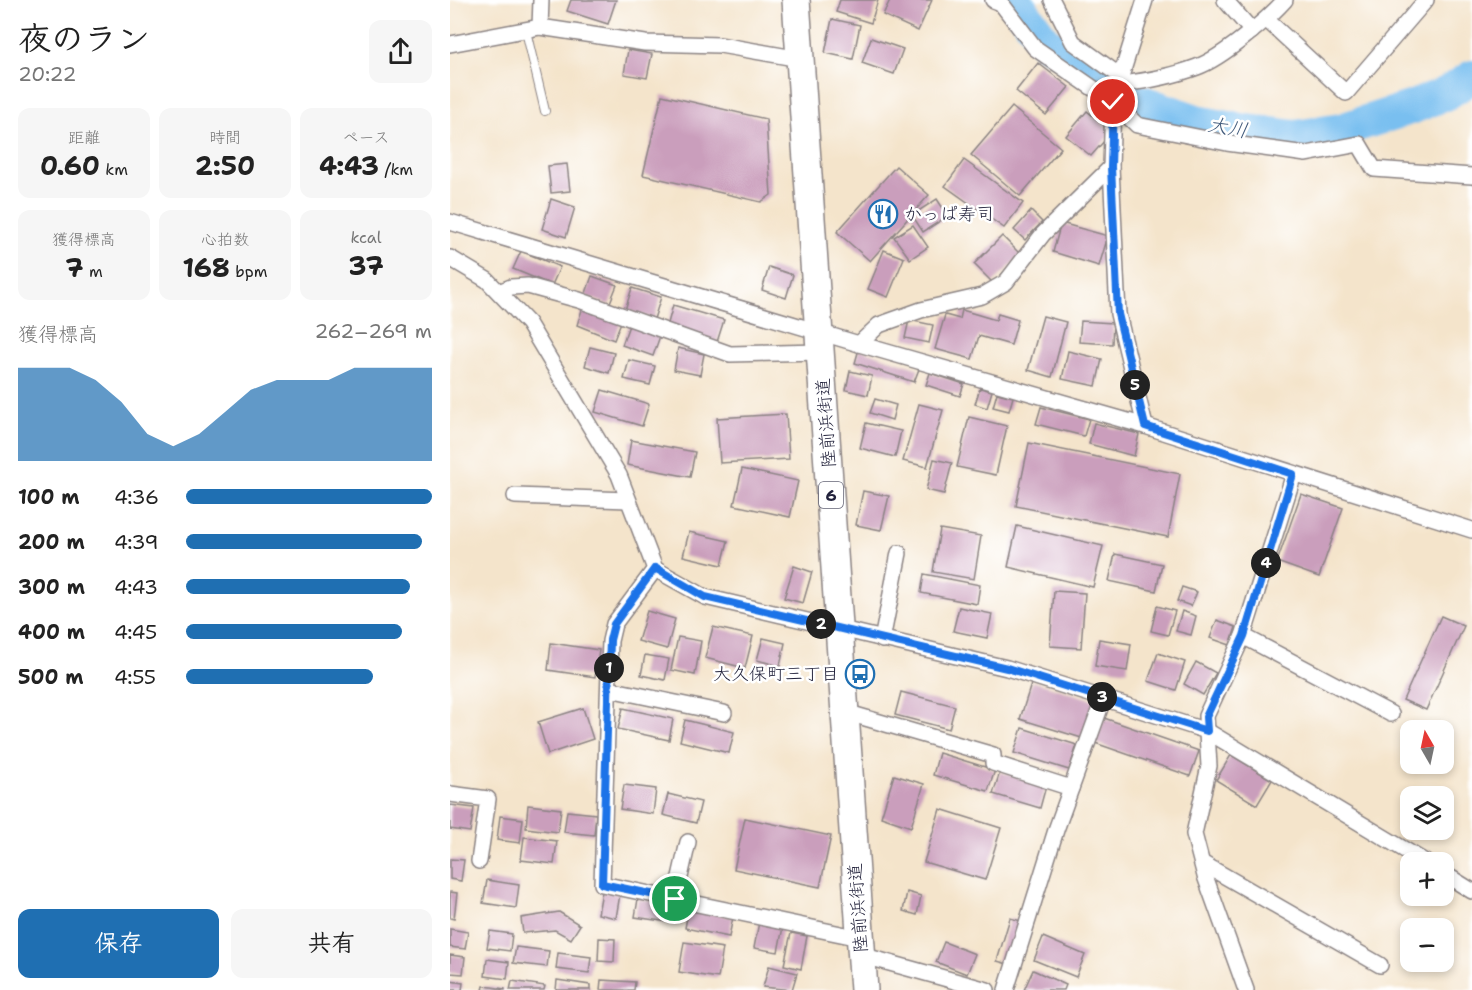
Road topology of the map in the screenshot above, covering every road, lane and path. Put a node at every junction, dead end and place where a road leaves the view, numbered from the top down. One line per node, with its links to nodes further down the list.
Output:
1 (542, 0): 10 (street)
2 (796, 0): 13 (highway, 陸前浜街道 / 6)
3 (993, 0): 15 (street)
4 (1052, 0): 14 (street)
5 (1145, 0): 14 (street)
6 (1225, 0): 11 (street)
7 (1285, 0): 9 (street)
8 (1426, 0): 9 (street)
9 (1267, 20): 11 (street)
10 (533, 29): 12 (street); 13 (street); 16 (lane)
11 (1252, 31): 14 (street)
12 (450, 44)
13 (800, 59): 22 (highway, 陸前浜街道 / 6)
14 (1120, 80): 15 (street)
15 (1113, 102): 17 (street); 18 (street)
16 (546, 111)
17 (1111, 167): 23 (street); 24 (street)
18 (1472, 176)
19 (450, 222): 22 (street)
20 (450, 258): 21 (street)
21 (499, 292): 22 (street); 27 (street)
22 (820, 342): 23 (street); 31 (highway, 陸前浜街道 / 6)
23 (859, 344): 24 (street)
24 (1145, 426): 25 (street)
25 (1293, 474): 28 (street); 32 (street)
26 (515, 495): 27 (street)
27 (628, 500): 30 (street)
28 (1472, 530)
29 (899, 553): 33 (street)
30 (655, 568): 31 (street); 34 (street)
31 (840, 628): 33 (street); 36 (highway, 陸前浜街道 / 6)
32 (1244, 636): 38 (street); 39 (street)
33 (882, 640): 35 (street)
34 (609, 689): 37 (street); 48 (street)
35 (1104, 697): 39 (street); 40 (street)
36 (845, 712): 40 (street); 49 (highway, 陸前浜街道 / 6)
37 (724, 713)
38 (1391, 714)
39 (1207, 731): 43 (street); 45 (street)
40 (1071, 788): 53 (street)
41 (450, 794): 44 (street)
42 (688, 842): 48 (street)
43 (1408, 852)
44 (479, 861)
45 (1202, 863): 50 (street); 54 (street)
46 (1454, 880): 47 (street)
47 (1472, 891)
48 (675, 899): 49 (street)
49 (860, 946): 51 (highway, 陸前浜街道 / 6); 52 (street)
50 (1380, 965)
51 (864, 990)
52 (987, 990)
53 (1006, 990)
54 (1246, 990)

